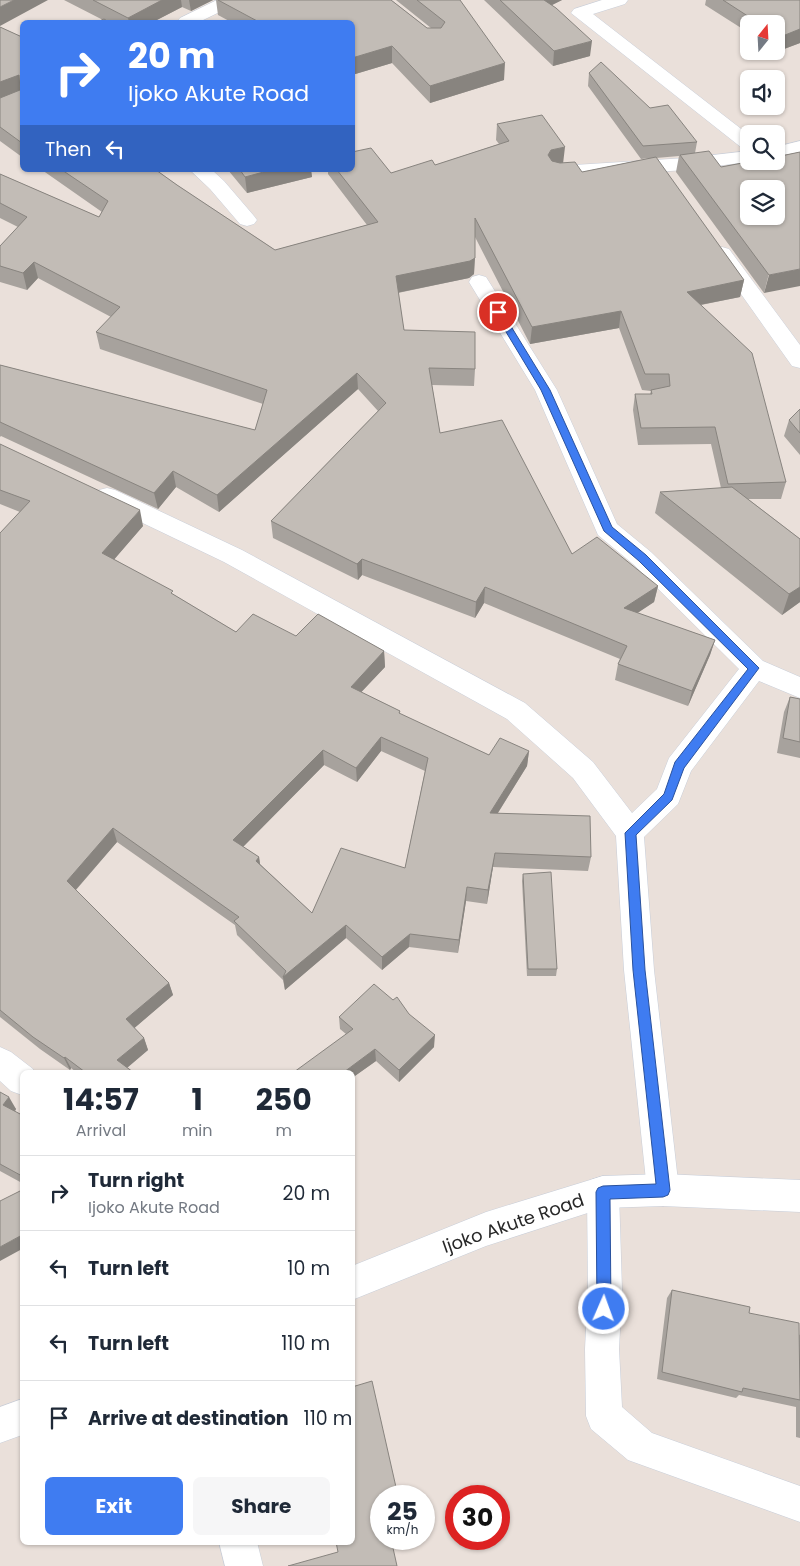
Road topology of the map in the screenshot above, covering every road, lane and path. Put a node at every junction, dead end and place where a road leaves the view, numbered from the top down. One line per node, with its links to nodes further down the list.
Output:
1 (230, 0): 3 (street)
2 (619, 0): 4 (street)
3 (190, 20)
4 (740, 137)
5 (800, 147): 6 (street)
6 (785, 151)
7 (740, 159): 9 (street)
8 (202, 172): 10 (street)
9 (558, 172)
10 (247, 220)
11 (711, 238): 13 (street)
12 (480, 282): 15 (street)
13 (800, 361)
14 (89, 488): 17 (street)
15 (754, 668): 16 (street); 17 (street)
16 (800, 688)
17 (630, 833): 20 (street)
18 (0, 1062): 19 (street)
19 (20, 1078)
20 (663, 1190): 21 (street, Ijoko Akute Road); 22 (street, Ijoko Akute Road)
21 (603, 1192): 23 (street, Ijoko Akute Road); 26 (street)
22 (800, 1196)
23 (355, 1283)
24 (20, 1418): 25 (street)
25 (0, 1425)
26 (800, 1504)
27 (239, 1545): 28 (street)
28 (244, 1566)

